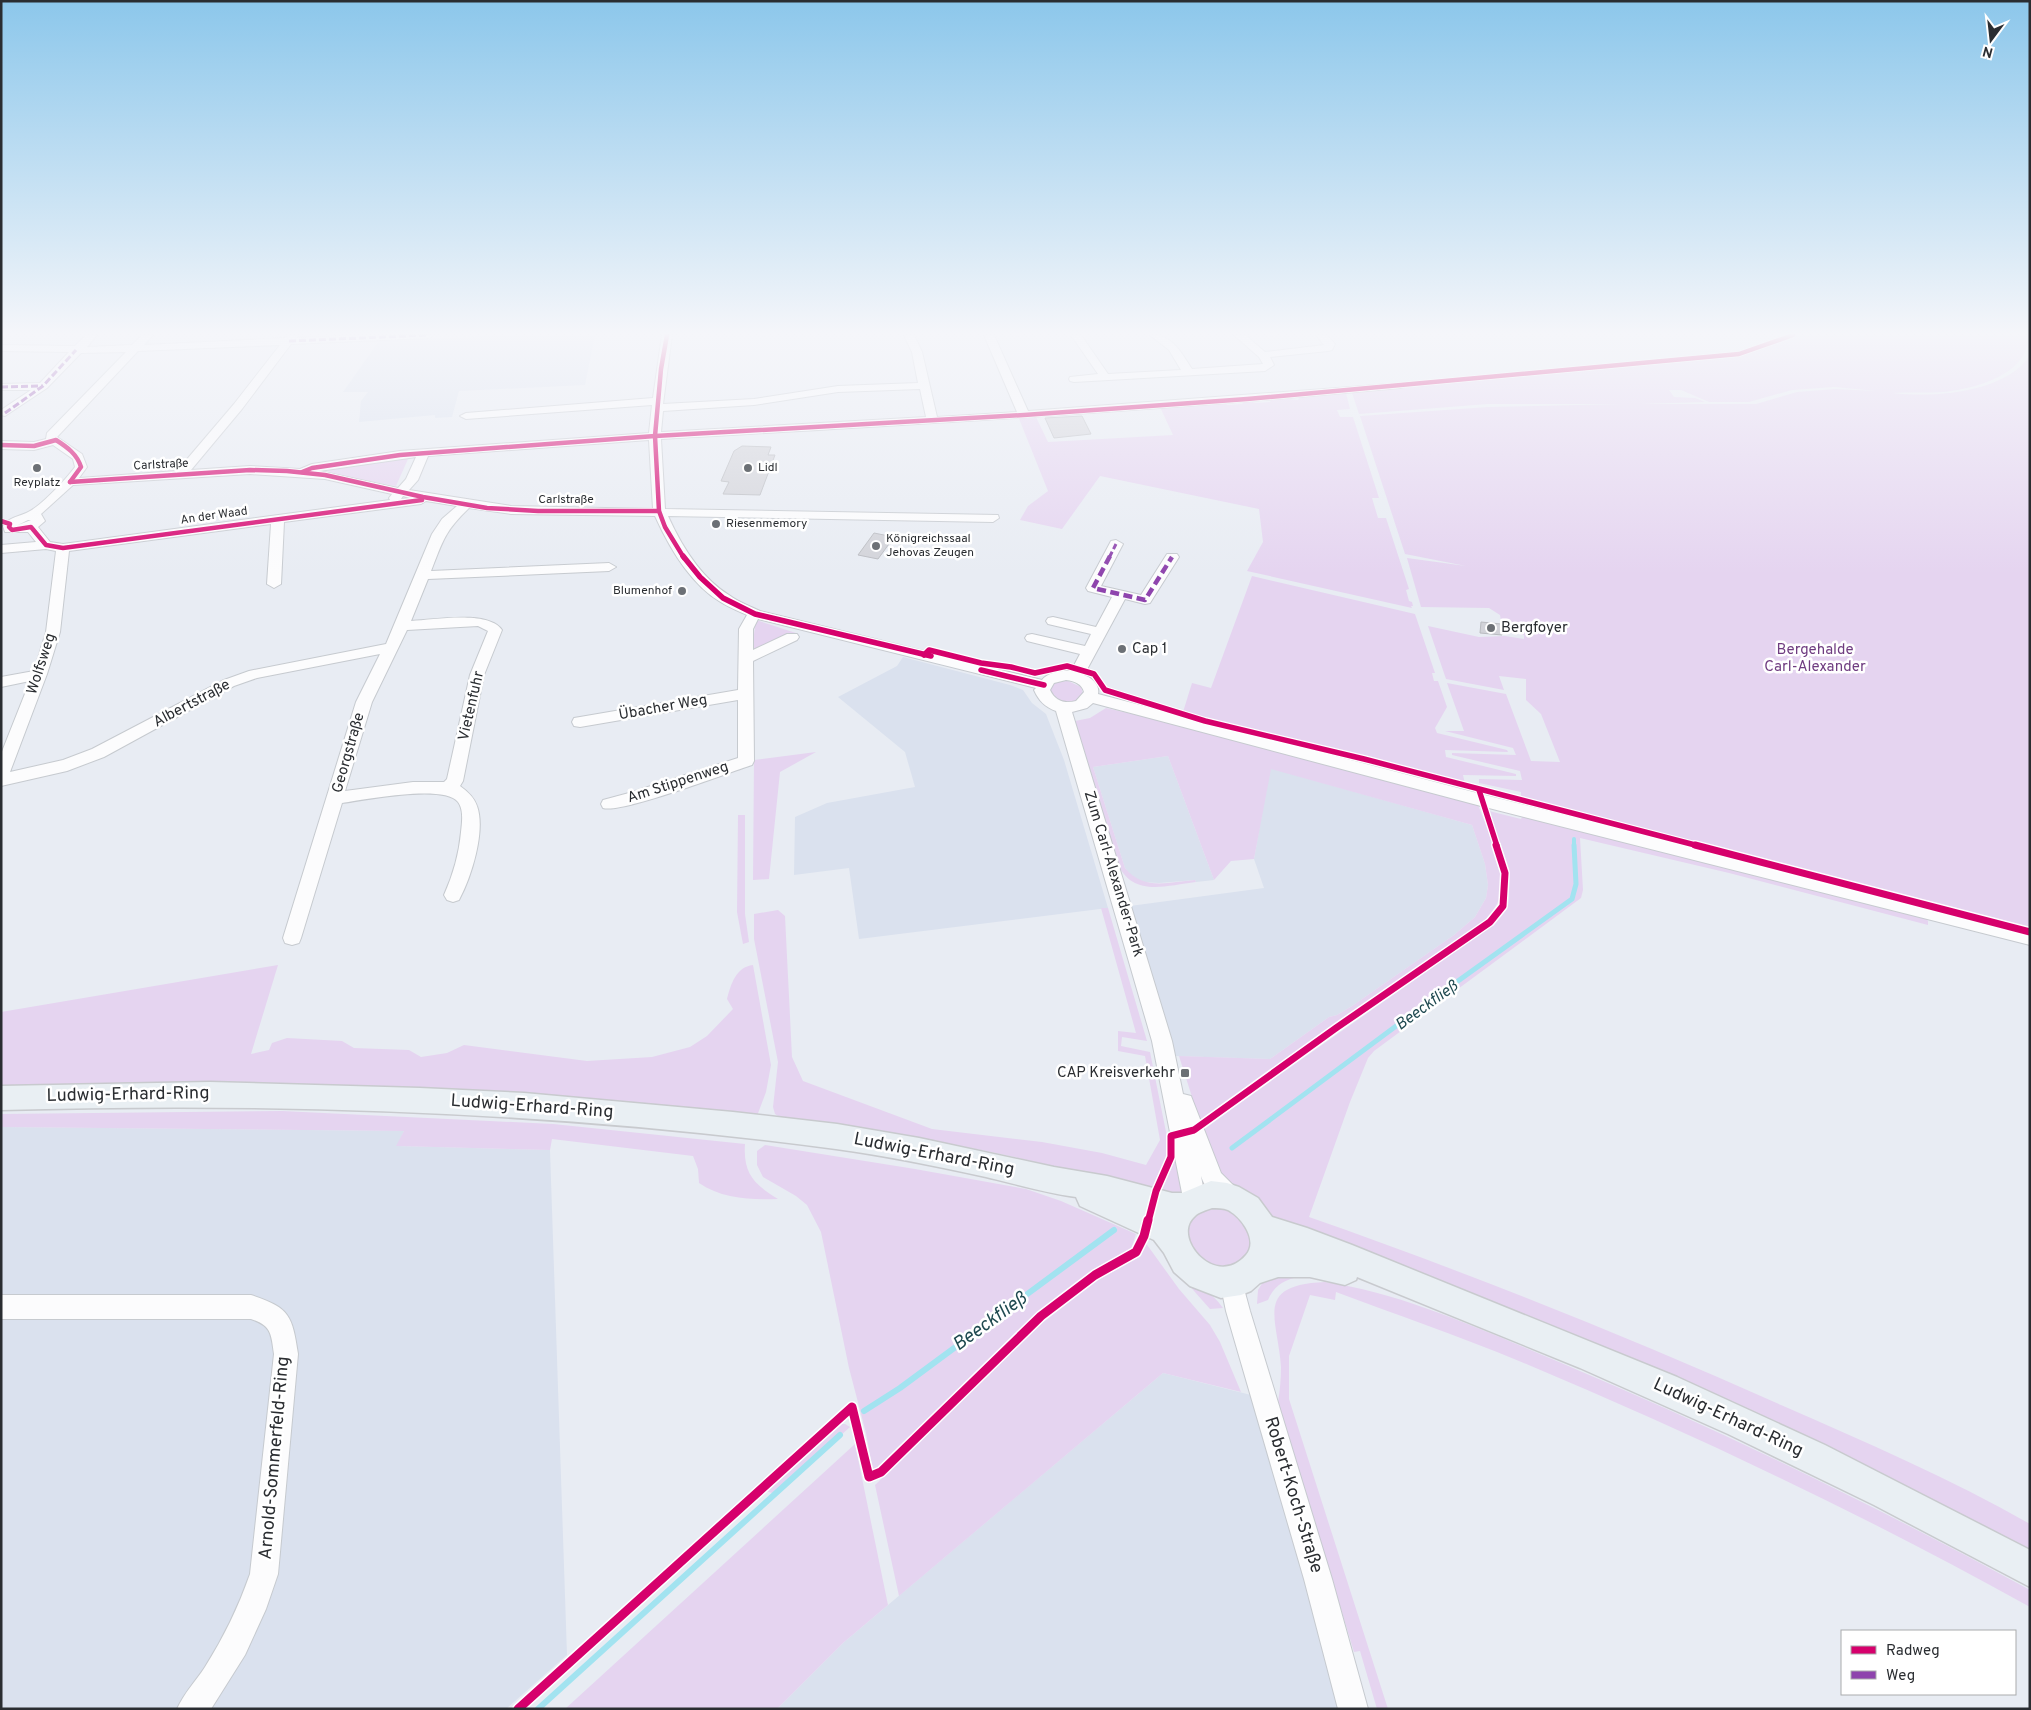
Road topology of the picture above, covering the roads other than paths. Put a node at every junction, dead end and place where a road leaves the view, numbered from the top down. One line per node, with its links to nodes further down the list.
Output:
1 (71, 415): 10 (street)
2 (233, 415): 14 (street)
3 (487, 415): 7 (street)
4 (657, 415): 9 (street)
5 (931, 415): 8 (street)
6 (1024, 415): 8 (street)
7 (466, 416)
8 (932, 420): 9 (street)
9 (655, 436): 12 (street); 20 (street)
10 (56, 440): 11 (street); 15 (street)
11 (1, 445)
12 (424, 453): 13 (street); 16 (street)
13 (302, 472): 14 (street, Carlstraße); 16 (street, Carlstraße)
14 (180, 475): 15 (street, Carlstraße)
15 (70, 482): 23 (street)
16 (406, 488): 17 (street, Carlstraße); 19 (street, An der Waad)
17 (444, 499): 18 (street, Carlstraße); 19 (street, An der Waad)
18 (466, 504): 20 (street, Carlstraße); 31 (street, Georgstraße)
19 (368, 507): 22 (street, An der Waad)
20 (660, 511): 21 (street, Carlstraße); 34 (street)
21 (993, 518)
22 (278, 519): 28 (street, An der Waad); 32 (street)
23 (19, 524): 24 (street); 26 (street)
24 (1, 544)
25 (1116, 544): 33 (street)
26 (46, 545): 27 (street); 28 (street)
27 (1, 548)
28 (64, 548): 43 (street, Wolfsweg)
29 (1172, 557): 33 (street)
30 (609, 567): 31 (street)
31 (423, 575): 36 (street, Georgstraße)
32 (274, 584)
33 (1120, 595): 37 (street)
34 (755, 614): 42 (street); 46 (street)
35 (1053, 621): 37 (street)
36 (402, 626): 40 (street, Georgstraße); 53 (street, Vietenfuhr)
37 (1100, 632): 41 (street)
38 (792, 638): 42 (street)
39 (1032, 638): 41 (street)
40 (390, 648): 52 (street, Albertstraße); 54 (street, Georgstraße)
41 (1089, 652): 44 (street)
42 (746, 659): 47 (street)
43 (40, 674): 45 (street); 51 (street, Wolfsweg)
44 (1075, 676): 46 (street); 48 (street)
45 (1, 682)
46 (1044, 685): 49 (street)
47 (745, 694): 50 (street, Übacher Weg); 55 (street, Am Stippenweg)
48 (1090, 697): 49 (street); 58 (street)
49 (1063, 707): 59 (street, Zum Carl-Alexander-Park)
50 (580, 722)
51 (1, 775)
52 (1, 780)
53 (449, 788): 54 (street); 56 (street)
54 (336, 798): 57 (street, Georgstraße)
55 (609, 804)
56 (454, 895)
57 (292, 938)
58 (2030, 938)
59 (1162, 1041): 62 (street, Zum Carl-Alexander-Park); 63 (street, Zum Carl-Alexander-Park)
60 (1, 1098): 61 (main road, Ludwig-Erhard-Ring)
61 (1058, 1180): 63 (main road, Ludwig-Erhard-Ring); 65 (main road, Ludwig-Erhard-Ring)
62 (1229, 1196): 63 (main road); 64 (main road)
63 (1188, 1203): 65 (main road)
64 (1262, 1229): 66 (main road); 67 (main road, Ludwig-Erhard-Ring)
65 (1174, 1243): 66 (main road)
66 (1243, 1276): 67 (main road, Ludwig-Erhard-Ring); 71 (street, Robert-Koch-Straße)
67 (1418, 1288): 69 (main road, Ludwig-Erhard-Ring)
68 (1, 1307): 70 (street, Arnold-Sommerfeld-Ring)
69 (2030, 1569)
70 (192, 1709)
71 (1353, 1709)

